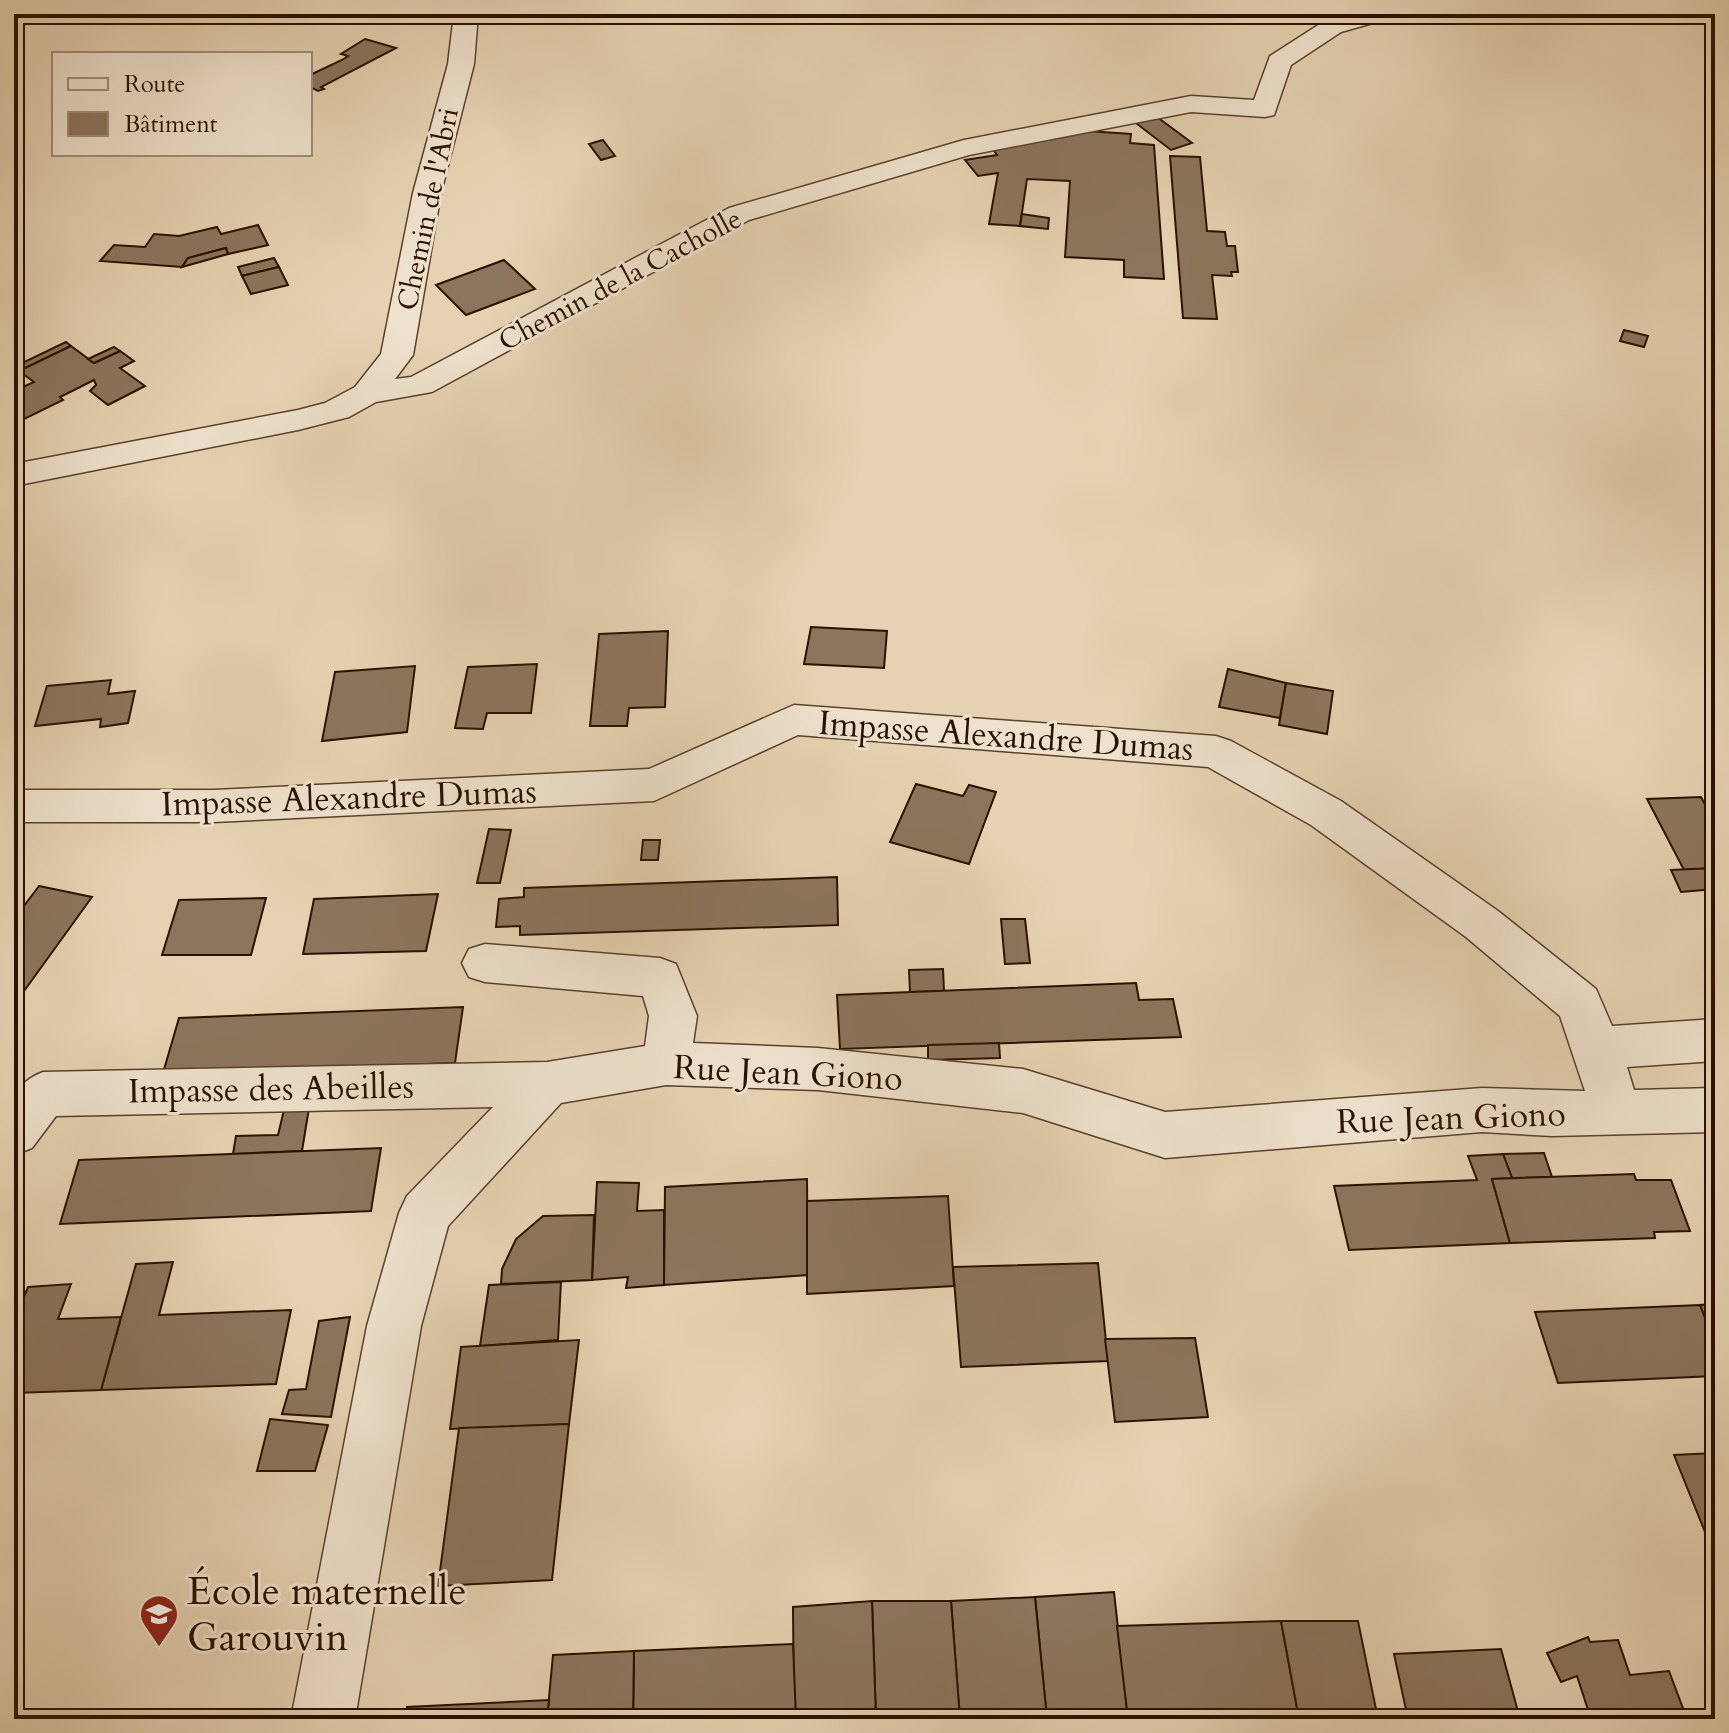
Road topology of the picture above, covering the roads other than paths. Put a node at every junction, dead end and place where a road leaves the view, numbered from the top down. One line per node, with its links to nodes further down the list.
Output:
1 (466, 14): 3 (street, Chemin de l'Abri)
2 (1378, 14): 3 (street, Chemin de la Cacholle)
3 (367, 394): 4 (street, Chemin de la Cacholle)
4 (14, 475)
5 (14, 806): 8 (street, Impasse Alexandre Dumas)
6 (485, 963): 9 (street)
7 (1715, 1040): 8 (street)
8 (1597, 1048): 12 (street, Impasse Alexandre Dumas)
9 (666, 1064): 10 (street, Rue Jean Giono); 12 (street, Rue Jean Giono)
10 (547, 1084): 13 (street, Impasse des Abeilles); 14 (street)
11 (1715, 1110): 12 (street, Rue Jean Giono)
12 (1616, 1111)
13 (14, 1132)
14 (323, 1719)

